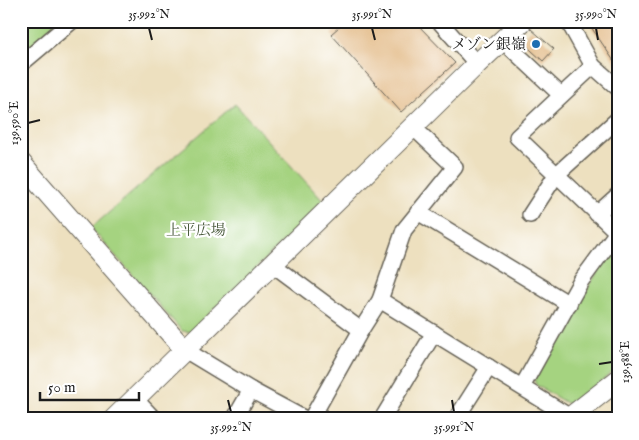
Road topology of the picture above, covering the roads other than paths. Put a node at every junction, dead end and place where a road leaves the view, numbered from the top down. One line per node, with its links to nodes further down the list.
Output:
1 (72, 21): 6 (street)
2 (439, 21): 7 (street)
3 (523, 21): 5 (street)
4 (568, 21): 8 (street)
5 (502, 40): 7 (street); 10 (street)
6 (21, 64)
7 (477, 64): 12 (street)
8 (594, 66): 9 (street); 10 (street)
9 (618, 88)
10 (561, 95): 14 (street)
11 (618, 119): 14 (street)
12 (413, 127): 16 (street); 20 (street)
13 (21, 163): 25 (street)
14 (556, 175): 17 (street); 18 (street)
15 (618, 195): 17 (street)
16 (418, 212): 21 (street); 22 (street)
17 (597, 214): 19 (street)
18 (530, 215)
19 (617, 233): 22 (street)
20 (272, 264): 23 (street); 25 (street)
21 (380, 300): 23 (street); 24 (street)
22 (569, 304): 28 (street)
23 (361, 330): 36 (street)
24 (434, 333): 26 (street); 37 (street)
25 (185, 350): 29 (street); 30 (street)
26 (489, 367): 28 (street); 38 (street)
27 (618, 380): 31 (street)
28 (522, 387): 31 (street)
29 (251, 390): 34 (street); 35 (street)
30 (135, 399): 32 (street); 33 (street)
31 (569, 418)
32 (114, 419)
33 (154, 419)
34 (236, 419)
35 (305, 419)
36 (311, 419)
37 (382, 419)
38 (456, 419)

